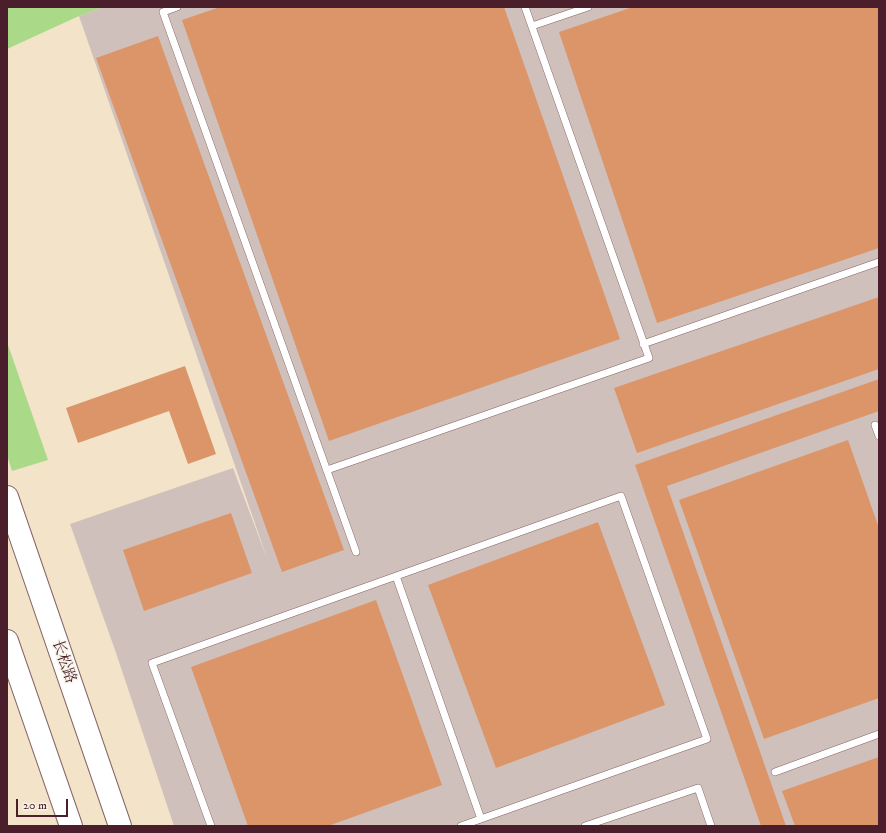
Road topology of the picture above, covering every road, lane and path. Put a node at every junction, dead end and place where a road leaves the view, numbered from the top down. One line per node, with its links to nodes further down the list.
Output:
1 (177, 7): 9 (lane)
2 (525, 7): 4 (lane)
3 (588, 7): 4 (lane)
4 (532, 26): 6 (lane)
5 (879, 262): 6 (lane)
6 (643, 344): 9 (lane)
7 (875, 426): 8 (lane)
8 (879, 436)
9 (327, 470): 11 (lane)
10 (7, 497): 18 (main road, 长松路)
11 (356, 552)
12 (396, 576): 16 (lane); 16 (lane); 19 (lane)
13 (7, 641): 17 (main road)
14 (879, 734): 15 (lane)
15 (775, 772)
16 (481, 819): 20 (lane)
17 (71, 826)
18 (120, 826)
19 (211, 826)
20 (461, 826)
21 (585, 826): 22 (lane)
22 (712, 826)

